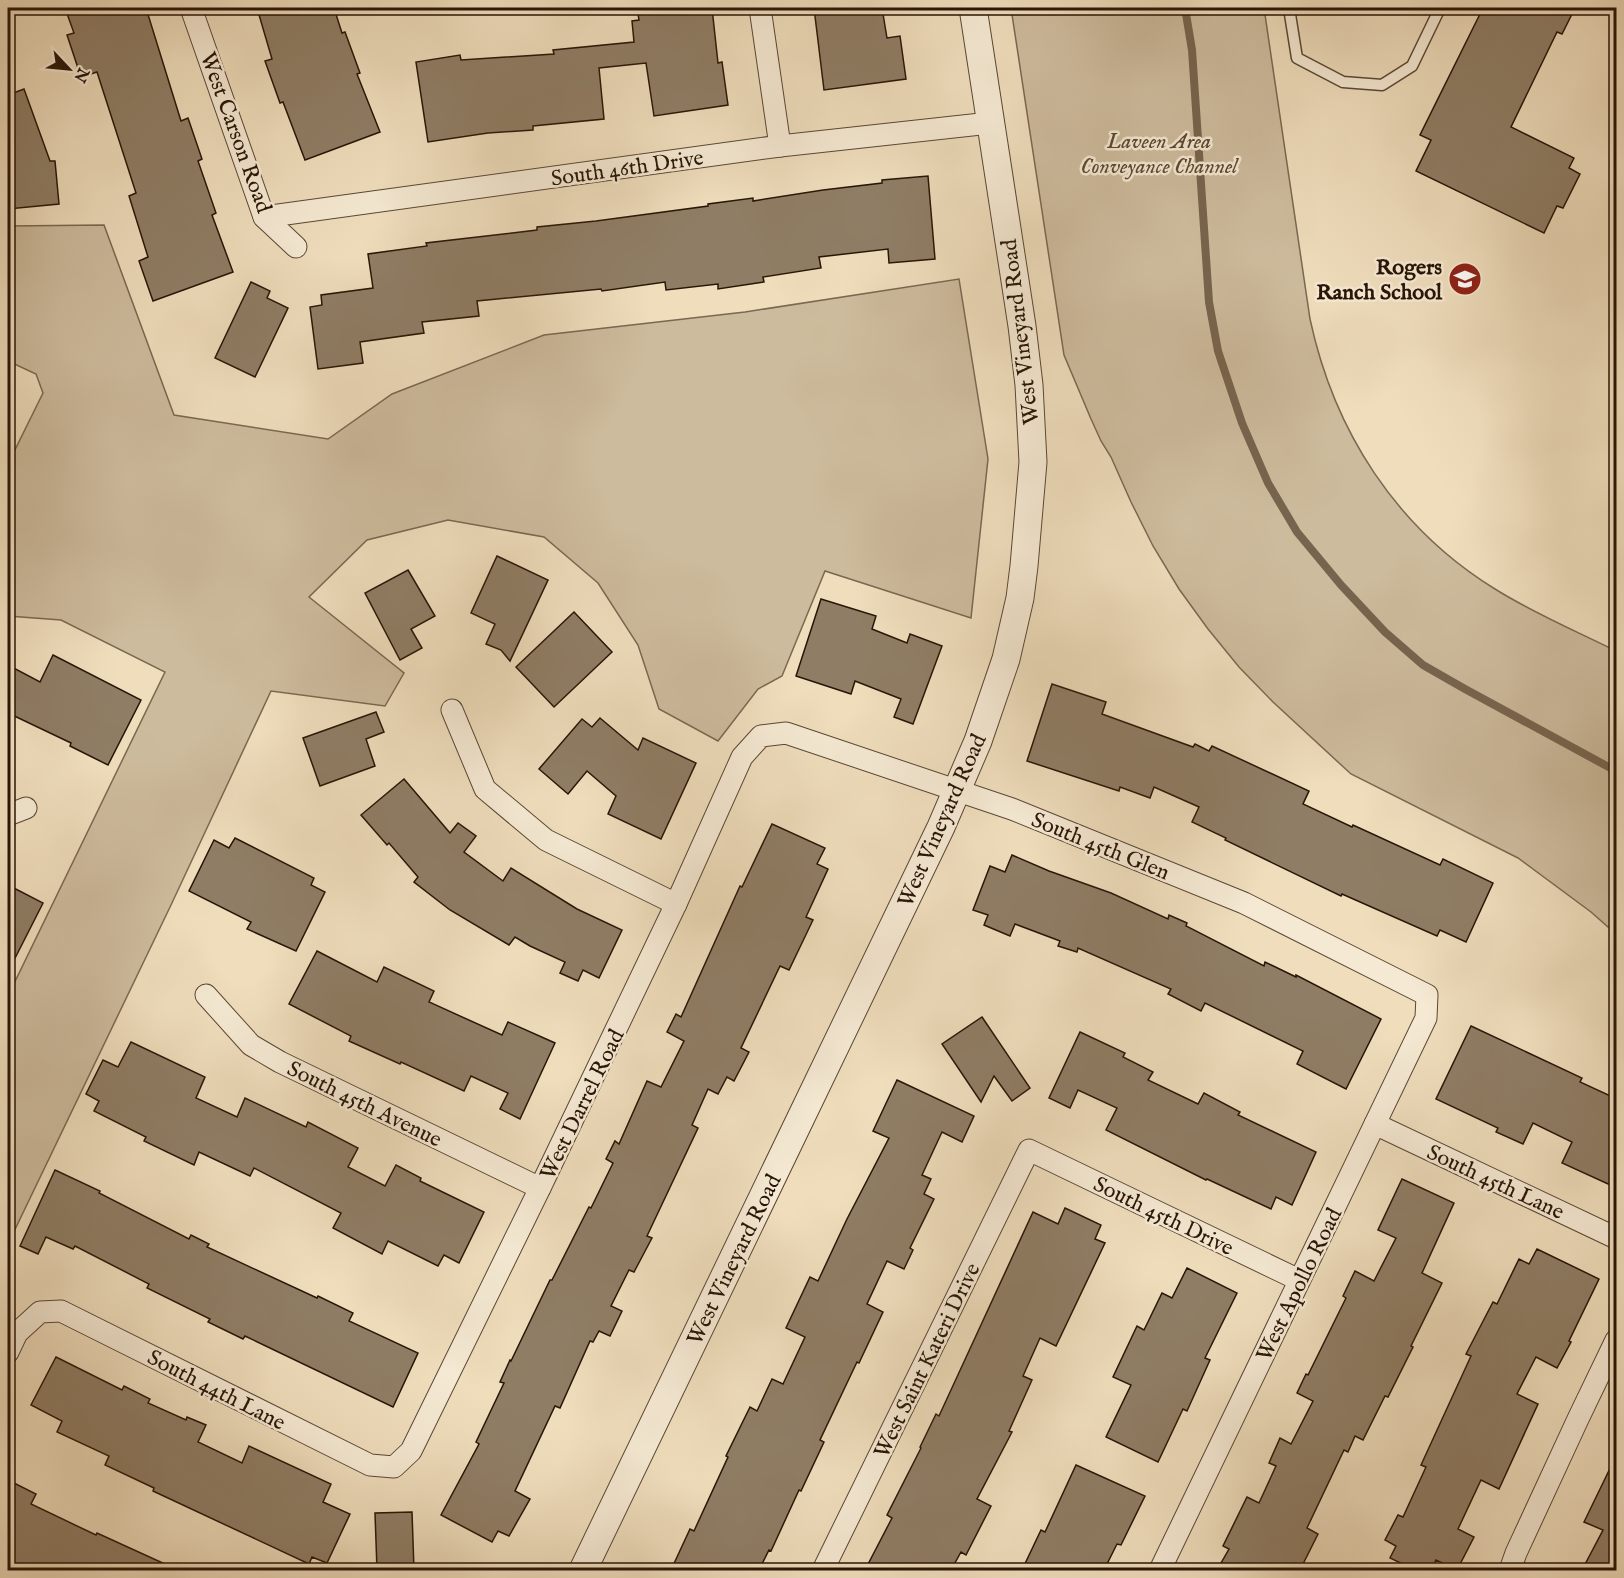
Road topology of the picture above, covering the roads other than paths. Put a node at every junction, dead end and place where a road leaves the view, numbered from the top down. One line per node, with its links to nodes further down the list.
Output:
1 (191, 8): 8 (street, West Carson Road)
2 (760, 8): 7 (street)
3 (973, 8): 6 (street, West Vineyard Road)
4 (1288, 8): 5 (lane)
5 (1440, 8)
6 (990, 123): 7 (street, South 46th Drive); 12 (street, West Vineyard Road)
7 (780, 146): 8 (street, South 46th Drive)
8 (264, 217): 9 (street, West Carson Road)
9 (297, 247)
10 (452, 710): 13 (street)
11 (761, 736): 12 (street, South 45th Glen); 13 (street, West Darrel Road)
12 (957, 790): 15 (street, South 45th Glen); 24 (street, West Vineyard Road)
13 (676, 904): 18 (street, West Darrel Road)
14 (206, 995): 18 (street, South 45th Avenue)
15 (1427, 995): 16 (street, West Apollo Road)
16 (1375, 1124): 19 (street, South 45th Lane); 20 (street, West Apollo Road)
17 (1029, 1150): 20 (street, South 45th Drive); 25 (street, West Saint Kateri Drive)
18 (540, 1188): 23 (street, West Darrel Road)
19 (1617, 1238)
20 (1299, 1280): 26 (street, West Apollo Road)
21 (1617, 1340): 27 (street)
22 (8, 1352): 23 (street, South 44th Lane)
23 (394, 1467)
24 (583, 1570)
25 (822, 1570)
26 (1160, 1570)
27 (1510, 1570)

